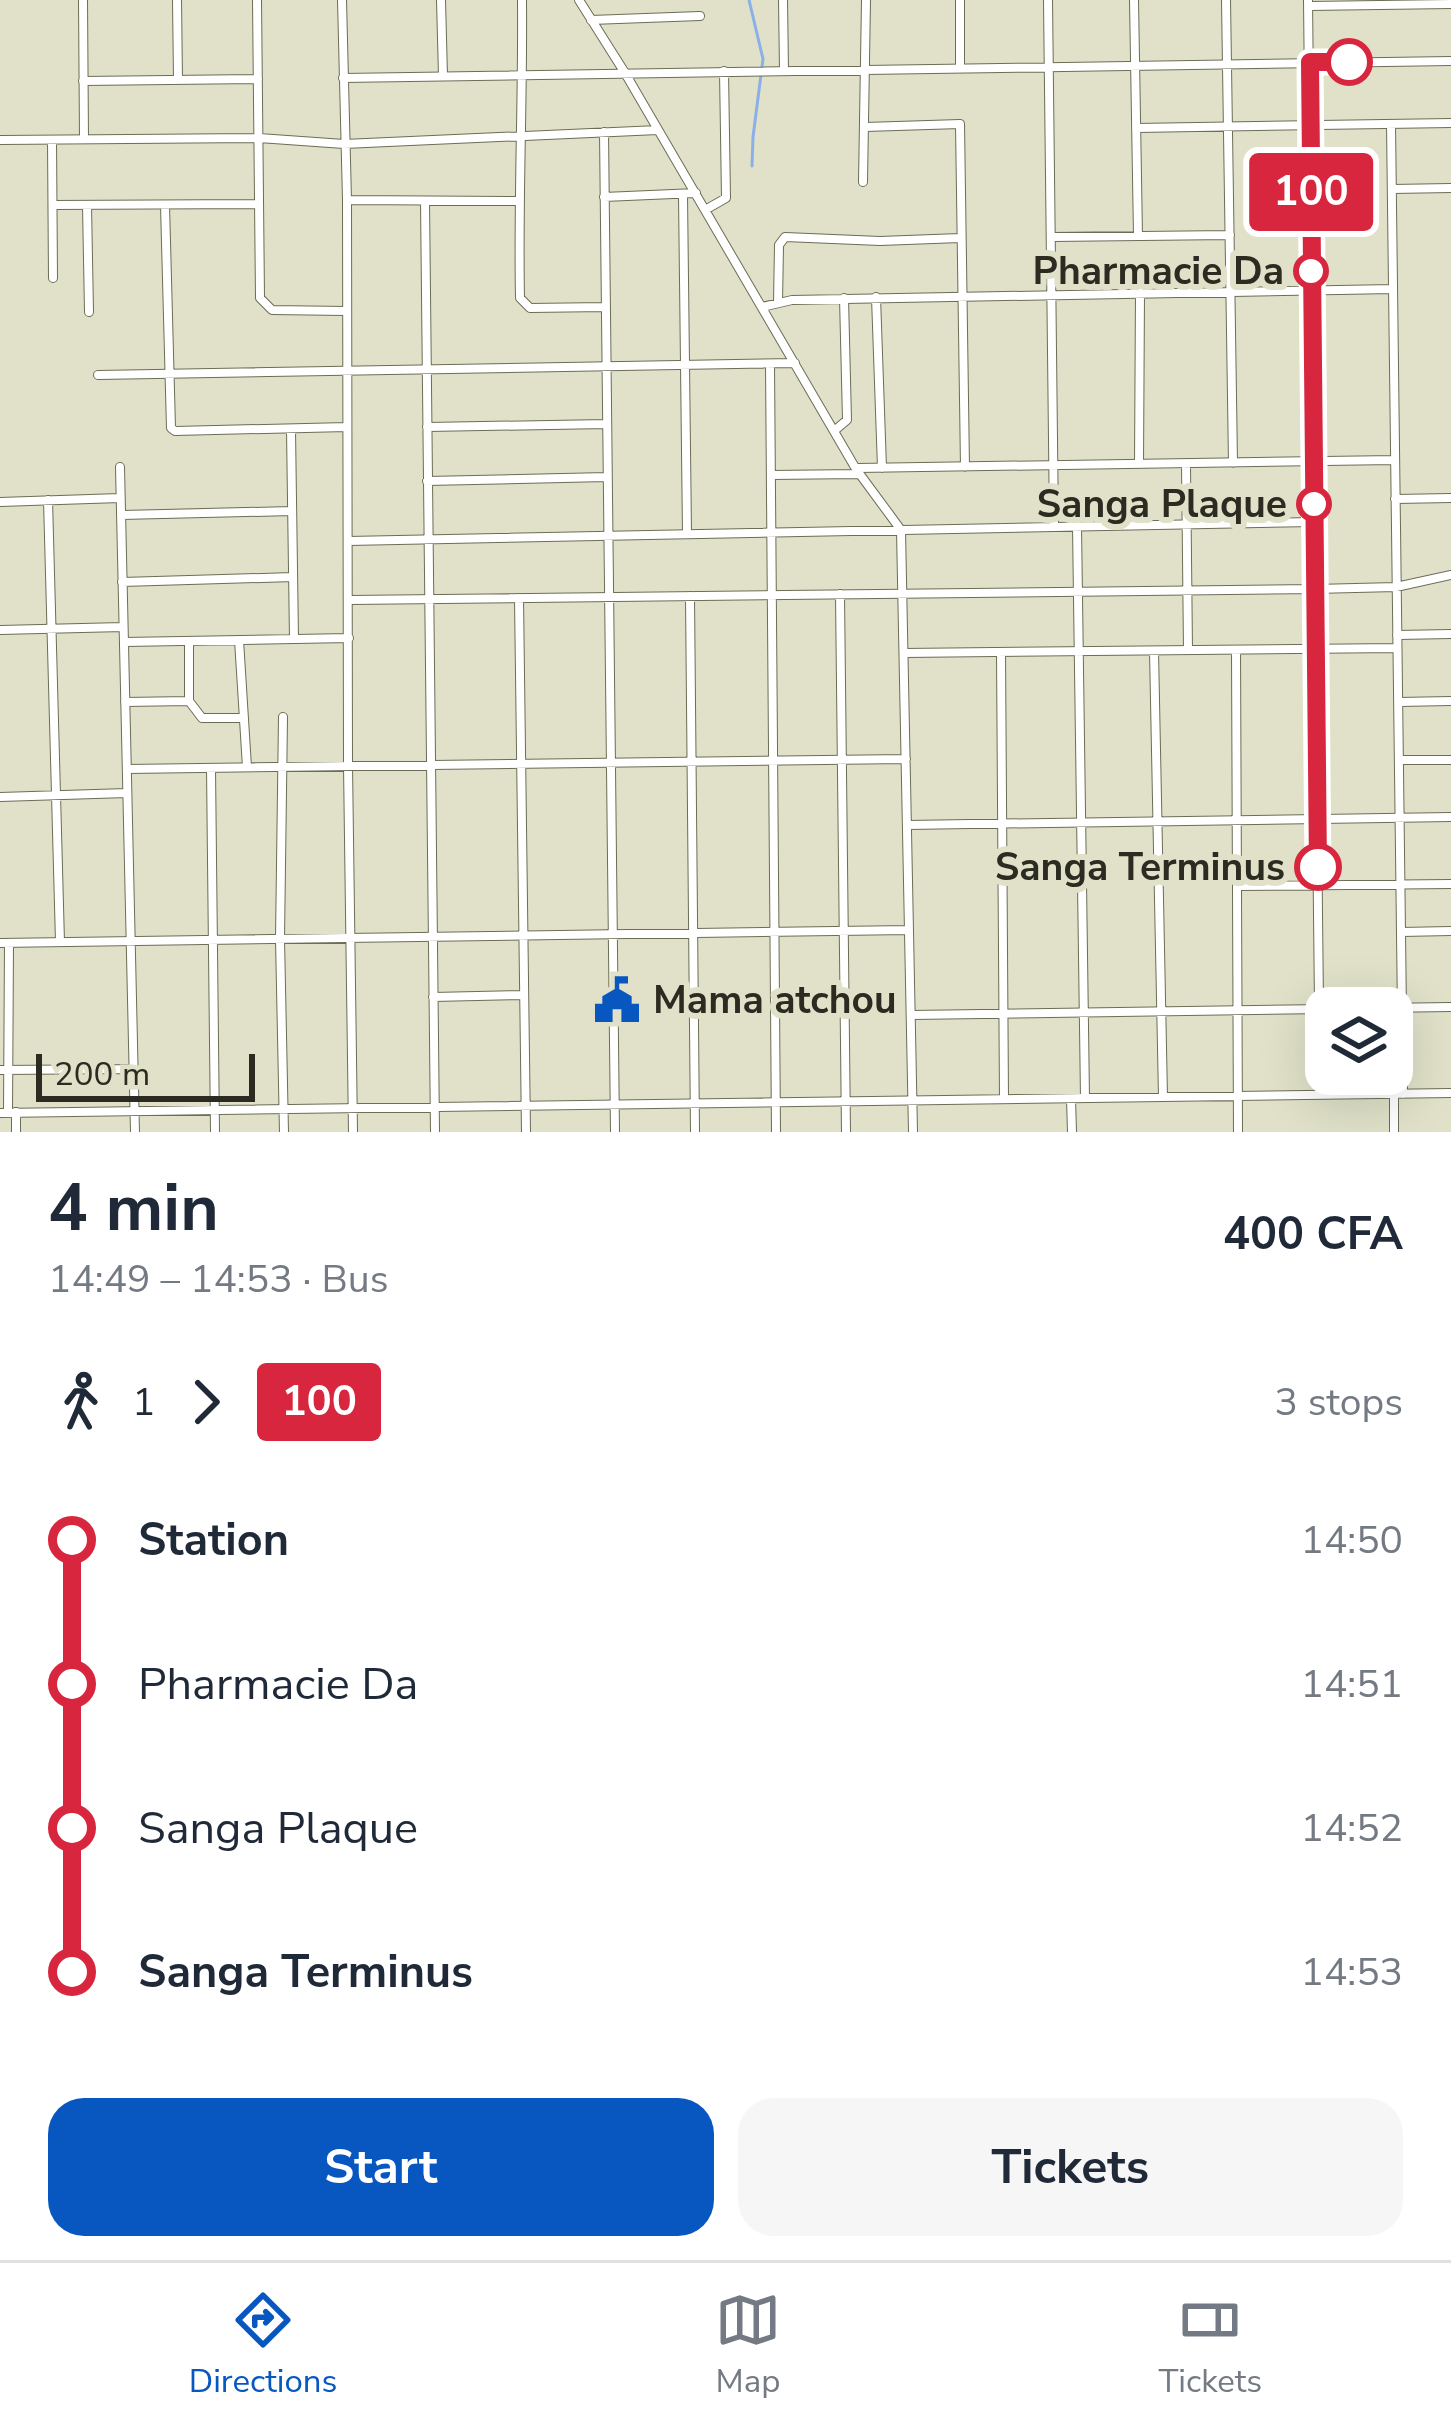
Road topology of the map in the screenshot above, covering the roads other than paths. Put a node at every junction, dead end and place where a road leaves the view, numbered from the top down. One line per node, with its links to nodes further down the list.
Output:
1 (82, 0): 34 (street)
2 (177, 0): 33 (street)
3 (257, 0): 32 (street)
4 (342, 0): 31 (street)
5 (441, 0): 30 (street)
6 (522, 0): 29 (street)
7 (578, 0): 18 (street)
8 (783, 0): 26 (street)
9 (866, 0): 25 (street)
10 (960, 0): 24 (street)
11 (1048, 0): 23 (street)
12 (1134, 0): 22 (street)
13 (1226, 0): 21 (street)
14 (1389, 2): 15 (street); 16 (street)
15 (1308, 3): 20 (street)
16 (1451, 4)
17 (700, 16): 18 (street)
18 (591, 20): 28 (street)
19 (1451, 61): 20 (street)
20 (1310, 62): 21 (street); 37 (street)
21 (1227, 64): 22 (street); 38 (street)
22 (1135, 65): 23 (street); 40 (street)
23 (1048, 66): 24 (street); 65 (street)
24 (960, 68): 25 (street)
25 (867, 69): 26 (street); 39 (street)
26 (784, 70): 27 (street)
27 (724, 71): 28 (street); 62 (street)
28 (625, 73): 29 (street); 41 (street)
29 (523, 75): 30 (street); 43 (street)
30 (442, 76): 31 (street)
31 (343, 78): 48 (street)
32 (258, 79): 33 (street); 44 (street)
33 (178, 80): 34 (street)
34 (83, 81): 47 (street)
35 (1451, 123): 36 (street)
36 (1391, 124): 37 (street); 51 (street)
37 (1310, 125): 38 (street); 71 (street)
38 (1228, 126): 40 (street); 63 (street)
39 (865, 127): 49 (street); 66 (street)
40 (1136, 128): 64 (street)
41 (658, 130): 42 (street); 52 (street)
42 (604, 132): 43 (street); 54 (street)
43 (523, 136): 48 (street); 57 (street)
44 (259, 138): 47 (street); 48 (street); 58 (street)
45 (0, 140): 46 (street)
46 (52, 140): 47 (street); 59 (street)
47 (84, 140)
48 (344, 143): 55 (street)
49 (863, 182)
50 (1451, 188): 51 (street)
51 (1392, 189): 68 (street)
52 (695, 193): 53 (street); 62 (street)
53 (683, 195): 54 (street); 83 (street)
54 (604, 197): 77 (street)
55 (346, 200): 56 (street); 79 (street)
56 (425, 201): 57 (street); 85 (street)
57 (518, 201): 77 (street)
58 (260, 204): 61 (street); 79 (street)
59 (53, 205): 60 (street); 67 (street)
60 (87, 205): 61 (street); 80 (street)
61 (166, 205): 87 (street)
62 (706, 210): 78 (street)
63 (1230, 235): 64 (street); 69 (street)
64 (1138, 236): 65 (street)
65 (1051, 237): 72 (street)
66 (960, 238): 73 (street); 76 (street)
67 (53, 278)
68 (1393, 289): 71 (street); 94 (street)
69 (1231, 291): 70 (street); 71 (street); 96 (street)
70 (1140, 292): 72 (street); 97 (street)
71 (1312, 292): 95 (street)
72 (1051, 294): 73 (street); 99 (street)
73 (960, 295): 74 (street); 101 (street)
74 (876, 297): 75 (street); 102 (street)
75 (844, 298): 76 (street); 93 (street)
76 (778, 303): 78 (street)
77 (606, 307): 84 (street)
78 (762, 307): 81 (street)
79 (346, 311): 86 (street)
80 (89, 312)
81 (795, 363): 82 (street); 93 (street)
82 (770, 364): 83 (street); 104 (street)
83 (684, 365): 84 (street); 120 (street)
84 (606, 366): 85 (street); 89 (street)
85 (427, 369): 86 (street); 90 (street)
86 (346, 370): 87 (street); 91 (street)
87 (168, 374): 88 (street); 92 (street)
88 (98, 375)
89 (607, 424): 90 (street); 105 (street)
90 (427, 427): 106 (street)
91 (347, 428): 92 (street); 123 (street)
92 (290, 430): 112 (street)
93 (834, 431): 103 (street)
94 (1395, 460): 95 (street); 109 (street)
95 (1313, 462): 96 (street); 114 (street)
96 (1233, 463): 98 (street)
97 (1139, 464): 98 (street); 99 (street)
98 (1186, 464): 115 (street)
99 (1053, 466): 101 (street); 116 (street)
100 (120, 467): 107 (street)
101 (964, 467): 102 (street)
102 (882, 468): 103 (street)
103 (858, 472): 104 (street); 118 (street)
104 (771, 475): 119 (street)
105 (608, 477): 106 (street); 121 (street)
106 (428, 482): 122 (street)
107 (120, 498): 110 (street); 113 (street)
108 (1451, 498): 109 (street)
109 (1395, 499): 127 (street)
110 (48, 500): 111 (street); 140 (street)
111 (0, 502)
112 (292, 511): 113 (street); 125 (street)
113 (121, 515): 126 (street)
114 (1314, 521): 115 (street); 128 (street)
115 (1186, 524): 117 (street); 129 (street)
116 (1054, 526): 117 (street); 118 (street)
117 (1077, 526): 130 (street)
118 (902, 530): 119 (street); 131 (street)
119 (771, 532): 120 (street); 133 (street)
120 (687, 534): 121 (street)
121 (608, 536): 122 (street); 135 (street)
122 (428, 539): 123 (street); 137 (street)
123 (348, 541): 138 (street)
124 (1451, 575): 127 (street)
125 (293, 577): 126 (street); 145 (street)
126 (122, 582): 139 (street)
127 (1396, 586): 128 (street); 143 (street)
128 (1315, 589): 129 (street); 150 (street)
129 (1187, 590): 130 (street); 152 (street)
130 (1078, 592): 131 (street); 154 (street)
131 (903, 593): 132 (street); 156 (street)
132 (840, 594): 133 (street); 164 (street)
133 (772, 595): 134 (street); 167 (street)
134 (690, 596): 135 (street); 169 (street)
135 (609, 597): 136 (street); 168 (street)
136 (519, 598): 137 (street); 174 (street)
137 (428, 599): 138 (street); 173 (street)
138 (349, 600): 144 (street)
139 (124, 627): 140 (street); 148 (street)
140 (51, 629): 141 (street); 178 (street)
141 (0, 630)
142 (1451, 634): 143 (street)
143 (1397, 635): 149 (street)
144 (349, 638): 145 (street); 170 (street)
145 (294, 639): 147 (street)
146 (189, 640): 147 (street); 148 (street); 157 (street)
147 (238, 640): 162 (street)
148 (124, 641): 159 (street)
149 (1397, 648): 150 (street); 160 (street)
150 (1315, 649): 153 (street); 182 (street)
151 (1154, 650): 152 (street); 154 (street); 184 (street)
152 (1188, 650): 153 (street)
153 (1236, 650): 183 (street)
154 (1079, 651): 155 (street); 185 (street)
155 (1001, 652): 156 (street); 186 (street)
156 (904, 653): 163 (street)
157 (189, 701): 159 (street); 162 (street)
158 (1451, 701): 160 (street)
159 (125, 702): 176 (street)
160 (1398, 702): 165 (street)
161 (283, 717): 172 (street)
162 (244, 718): 171 (street)
163 (906, 759): 164 (street); 187 (street)
164 (842, 760): 167 (street); 193 (street)
165 (1399, 760): 166 (street); 180 (street)
166 (1451, 760)
167 (773, 762): 169 (street); 194 (street)
168 (610, 764): 169 (street); 174 (street); 198 (street)
169 (692, 764): 197 (street)
170 (349, 765): 172 (street); 173 (street); 201 (street)
171 (247, 766): 172 (street); 175 (street)
172 (282, 766): 202 (street)
173 (429, 766): 174 (street); 200 (street)
174 (521, 766): 199 (street)
175 (211, 767): 176 (street); 203 (street)
176 (127, 769): 177 (street)
177 (128, 793): 178 (street); 204 (street)
178 (56, 795): 179 (street); 205 (street)
179 (0, 797)
180 (1399, 818): 181 (street); 182 (street); 188 (street)
181 (1451, 818)
182 (1317, 819): 183 (street); 190 (street)
183 (1237, 820): 184 (street); 191 (street)
184 (1157, 821): 185 (street); 215 (street)
185 (1081, 823): 186 (street); 216 (street)
186 (1002, 824): 187 (street); 217 (street)
187 (907, 825): 192 (street)
188 (1400, 884): 189 (street); 190 (street); 195 (street)
189 (1451, 884)
190 (1318, 885): 191 (street); 207 (street)
191 (1237, 886): 214 (street)
192 (909, 930): 193 (street); 218 (street)
193 (844, 931): 194 (street); 232 (street)
194 (774, 932): 197 (street); 231 (street)
195 (1401, 932): 196 (street); 208 (street)
196 (1451, 932)
197 (693, 933): 198 (street); 233 (street)
198 (612, 934): 199 (street); 234 (street)
199 (524, 936): 200 (street); 209 (street)
200 (432, 937): 201 (street); 210 (street)
201 (352, 938): 202 (street); 237 (street)
202 (280, 939): 203 (street); 238 (street)
203 (212, 940): 204 (street); 239 (street)
204 (131, 941): 205 (street); 220 (street)
205 (60, 942): 206 (street)
206 (4, 943): 219 (street)
207 (1322, 987)
208 (1402, 987)
209 (524, 995): 210 (street); 235 (street)
210 (433, 997): 236 (street)
211 (1451, 1007): 212 (street)
212 (1413, 1008)
213 (1305, 1009): 214 (street)
214 (1238, 1010): 215 (street); 225 (street)
215 (1161, 1011): 216 (street); 226 (street)
216 (1084, 1012): 217 (street); 227 (street)
217 (1004, 1014): 218 (street); 229 (street)
218 (911, 1015): 230 (street)
219 (4, 1070): 220 (street); 241 (street)
220 (134, 1070): 240 (street)
221 (1413, 1094): 222 (street)
222 (1451, 1094)
223 (1320, 1095): 225 (street)
224 (1398, 1095): 256 (street)
225 (1238, 1096): 226 (street); 255 (street)
226 (1163, 1097): 227 (street)
227 (1085, 1098): 228 (street)
228 (1071, 1099): 229 (street); 254 (street)
229 (1004, 1100): 230 (street)
230 (912, 1101): 232 (street); 253 (street)
231 (776, 1102): 232 (street); 233 (street); 251 (street)
232 (845, 1102): 252 (street)
233 (694, 1104): 234 (street); 250 (street)
234 (614, 1105): 235 (street); 249 (street)
235 (525, 1106): 236 (street); 248 (street)
236 (434, 1107): 237 (street); 247 (street)
237 (353, 1108): 238 (street); 246 (street)
238 (284, 1109): 239 (street); 245 (street)
239 (215, 1110): 240 (street); 244 (street)
240 (135, 1111): 241 (street); 243 (street)
241 (8, 1112): 242 (street)
242 (16, 1132)
243 (135, 1132)
244 (215, 1132)
245 (284, 1132)
246 (353, 1132)
247 (435, 1132)
248 (526, 1132)
249 (614, 1132)
250 (695, 1132)
251 (776, 1132)
252 (846, 1132)
253 (913, 1132)
254 (1072, 1132)
255 (1238, 1132)
256 (1394, 1132)

